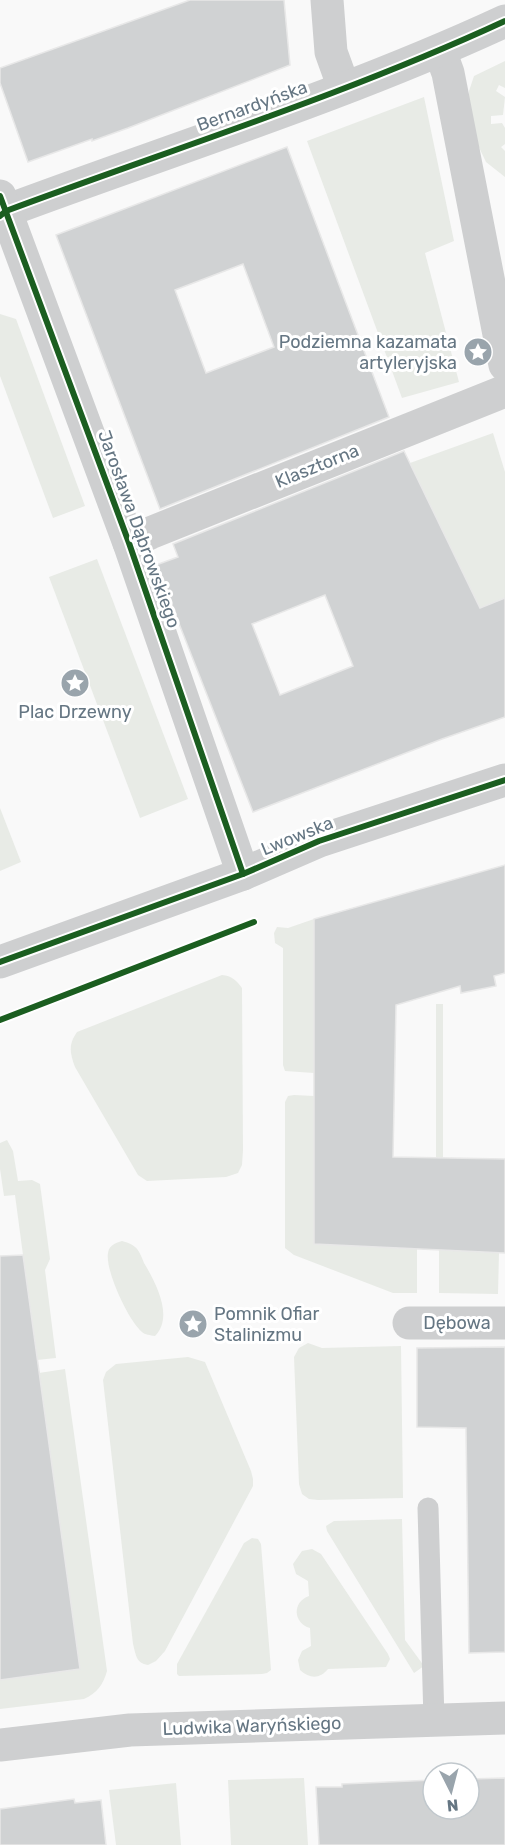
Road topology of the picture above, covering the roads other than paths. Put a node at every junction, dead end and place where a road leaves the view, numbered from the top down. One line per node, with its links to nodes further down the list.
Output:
1 (327, 0): 4 (street)
2 (505, 21): 3 (street, Bernardyńska)
3 (440, 51): 4 (street, Bernardyńska); 6 (street)
4 (344, 88): 5 (street, Bernardyńska)
5 (2, 208): 8 (street, Jarosława Dąbrowskiego)
6 (505, 365)
7 (505, 391): 8 (street, Klasztorna)
8 (129, 543): 10 (street, Jarosława Dąbrowskiego)
9 (505, 780): 10 (street, Lwowska)
10 (243, 874): 11 (street, Lwowska)
11 (0, 962)
12 (409, 1323): 13 (street, Dębowa)
13 (505, 1323)
14 (428, 1508): 16 (lane)
15 (505, 1718): 16 (street, Ludwika Waryńskiego)
16 (434, 1720): 17 (street, Ludwika Waryńskiego)
17 (0, 1745)

